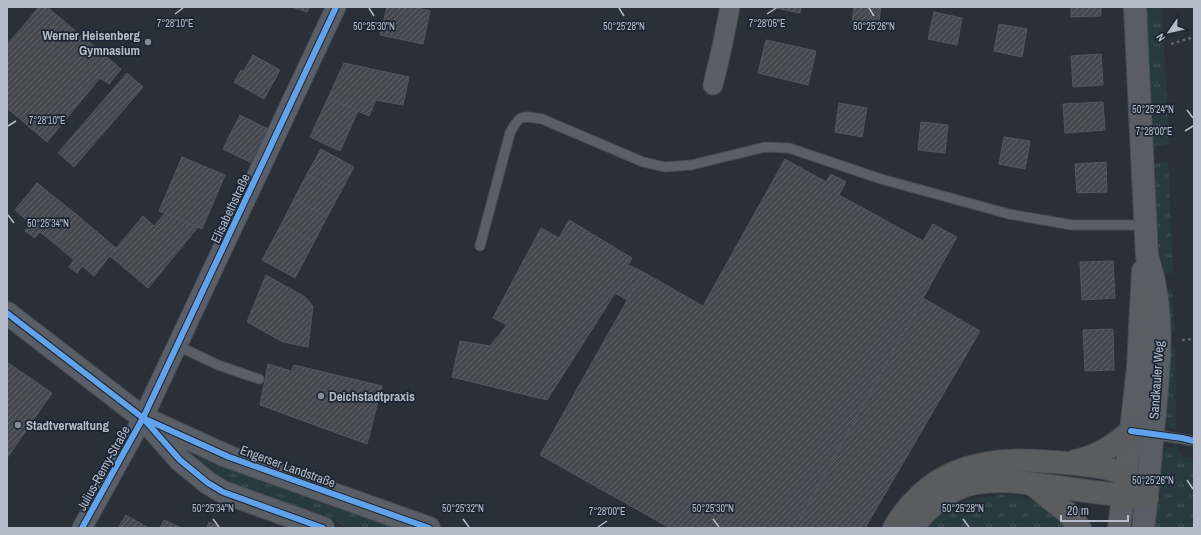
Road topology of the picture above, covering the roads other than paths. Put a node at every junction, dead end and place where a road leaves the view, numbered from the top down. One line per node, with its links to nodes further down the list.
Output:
1 (336, 7): 9 (street, Elisabethstraße)
2 (730, 7): 4 (street)
3 (1135, 7): 5 (street, Sandkauler Weg)
4 (713, 85)
5 (1146, 225): 6 (lane); 7 (street, Sandkauler Weg)
6 (480, 246)
7 (1147, 257): 12 (street, Sandkauler Weg); 13 (street, Sandkauler Weg)
8 (7, 313): 11 (street, Engerser Landstraße)
9 (178, 346): 10 (lane); 11 (street, Elisabethstraße)
10 (259, 379)
11 (143, 418): 19 (street, Engerser Landstraße); 20 (street, Julius-Remy-Straße); 23 (street, Engerser Landstraße)
12 (1131, 431): 13 (lane); 15 (highway); 17 (street, Sandkauler Weg)
13 (1152, 434): 14 (lane); 18 (street, Sandkauler Weg)
14 (1194, 441)
15 (1067, 463): 17 (highway); 24 (highway)
16 (1032, 484): 17 (highway); 25 (highway); 26 (highway)
17 (1125, 486): 18 (highway); 27 (street, Sandkauler Weg)
18 (1147, 498): 28 (street, Sandkauler Weg)
19 (250, 503): 21 (street); 22 (street, Engerser Landstraße)
20 (82, 528)
21 (277, 528)
22 (323, 528)
23 (429, 528)
24 (894, 528)
25 (912, 528)
26 (1080, 528)
27 (1119, 528)
28 (1143, 528)

